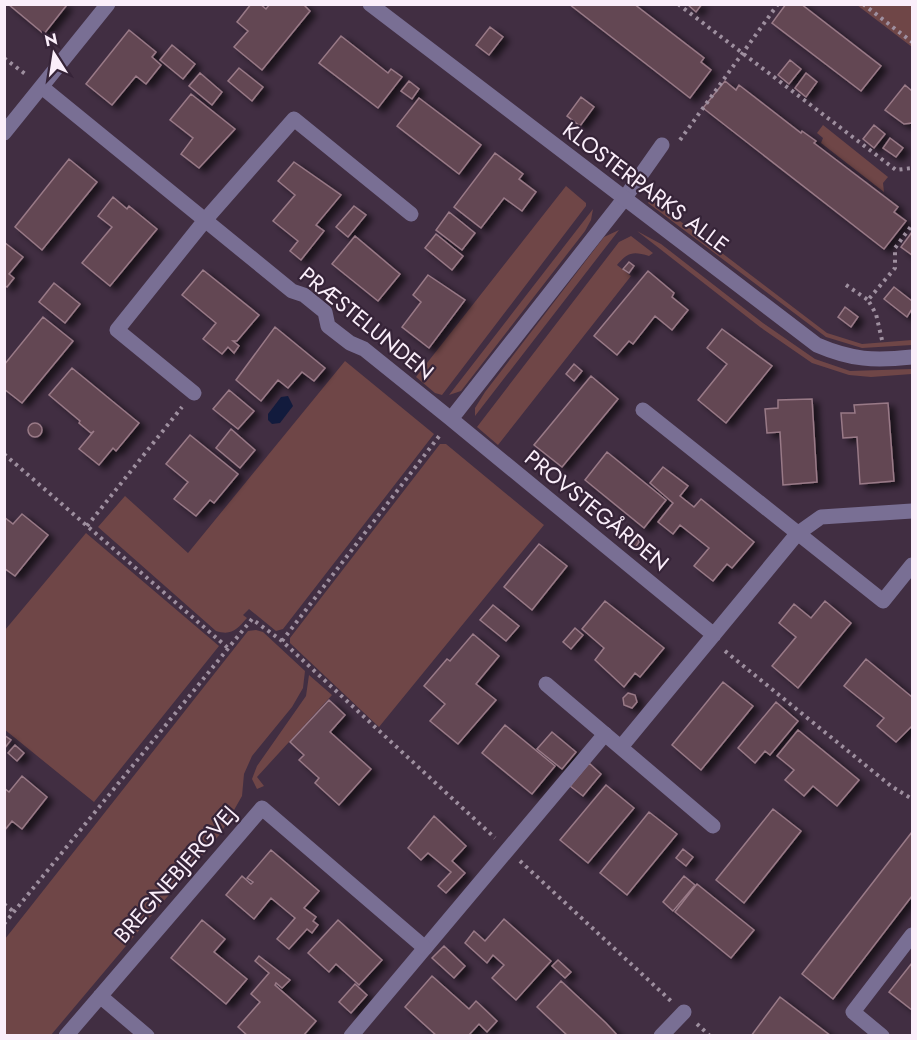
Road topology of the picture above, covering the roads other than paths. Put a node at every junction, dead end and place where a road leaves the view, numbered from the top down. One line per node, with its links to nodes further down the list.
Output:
1 (108, 4): 3 (street)
2 (370, 4): 6 (street, KLOSTERPARKS ALLE)
3 (43, 88): 4 (street); 8 (street, PRÆSTELUNDEN)
4 (4, 133)
5 (670, 144): 6 (street)
6 (624, 199): 9 (street, KLOSTERPARKS ALLE); 12 (street)
7 (411, 214): 8 (street)
8 (206, 219): 10 (street); 12 (street, PRÆSTELUNDEN)
9 (912, 357)
10 (194, 393)
11 (643, 410): 14 (street)
12 (451, 419): 16 (street, PROVSTEGÅRDEN)
13 (912, 511): 14 (street)
14 (797, 534): 15 (street); 16 (street)
15 (912, 565)
16 (712, 637): 19 (street)
17 (546, 684): 18 (street)
18 (606, 734): 19 (street); 22 (street)
19 (621, 747): 20 (street)
20 (713, 826)
21 (912, 935): 29 (street)
22 (424, 948): 23 (street, BREGNEBJERGVEJ); 27 (street)
23 (100, 996): 25 (street, BREGNEBJERGVEJ); 26 (street)
24 (684, 1012): 28 (street)
25 (66, 1035)
26 (147, 1035)
27 (351, 1035)
28 (661, 1035)
29 (882, 1035)

